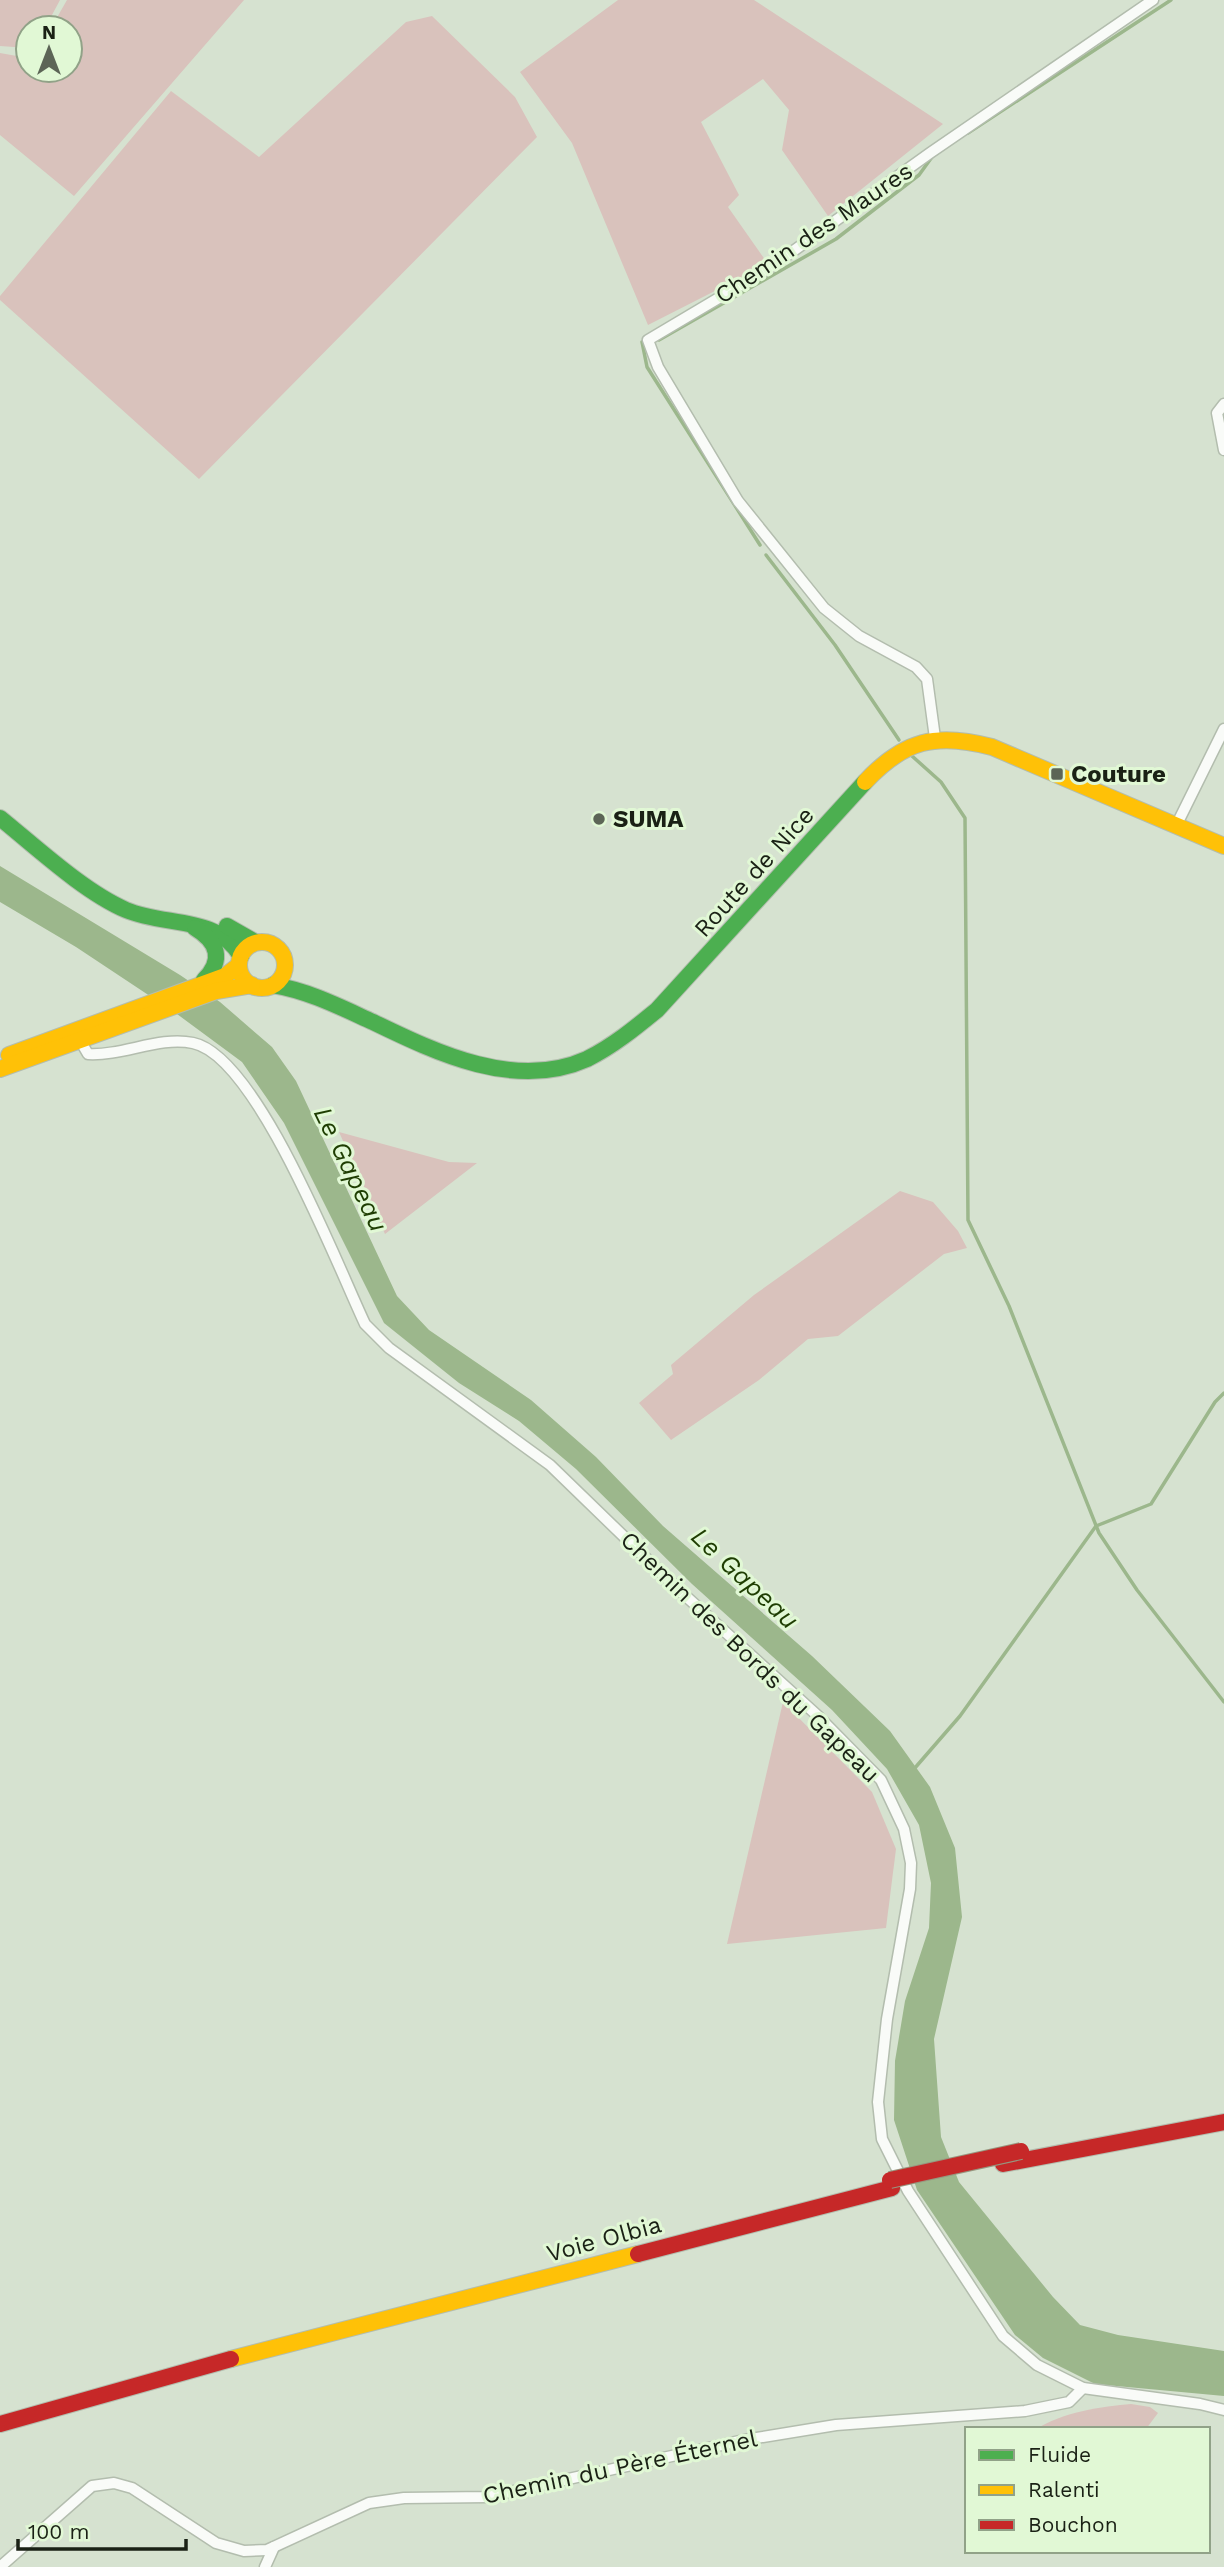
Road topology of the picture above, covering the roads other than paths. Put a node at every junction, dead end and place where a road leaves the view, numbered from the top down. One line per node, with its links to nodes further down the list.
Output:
1 (1153, 0): 5 (street, Chemin des Maures)
2 (1224, 404): 3 (street)
3 (1224, 450)
4 (1224, 729): 7 (street)
5 (935, 738): 7 (main road, Route de Nice); 17 (main road, Route de Nice)
6 (0, 818): 9 (main road)
7 (1176, 826): 8 (main road, Route de Nice)
8 (1224, 846)
9 (95, 891): 10 (main road); 11 (main road)
10 (190, 926): 12 (main road); 16 (main road)
11 (255, 942): 12 (main road); 13 (main road)
12 (240, 960): 14 (main road); 16 (main road)
13 (286, 965): 15 (main road); 17 (main road)
14 (252, 985): 15 (main road); 16 (main road)
15 (273, 985): 17 (main road)
16 (209, 986): 18 (main road)
17 (321, 996)
18 (141, 1011): 19 (main road); 20 (main road)
19 (79, 1037): 21 (main road); 26 (street, Chemin des Bords du Gapeau)
20 (0, 1058)
21 (0, 1069)
22 (1224, 2113): 24 (main road, Voie Olbia)
23 (1224, 2122): 24 (main road, Voie Olbia)
24 (1023, 2155): 25 (main road, Voie Olbia)
25 (891, 2184): 28 (main road, Voie Olbia); 29 (main road, Voie Olbia)
26 (1083, 2388): 27 (street, Chemin des Bords du Gapeau); 30 (street, Chemin du Père Éternel)
27 (1224, 2410)
28 (0, 2413)
29 (0, 2424)
30 (274, 2547): 31 (street, Chemin du Père Éternel); 32 (street)
31 (0, 2567)
32 (265, 2567)

